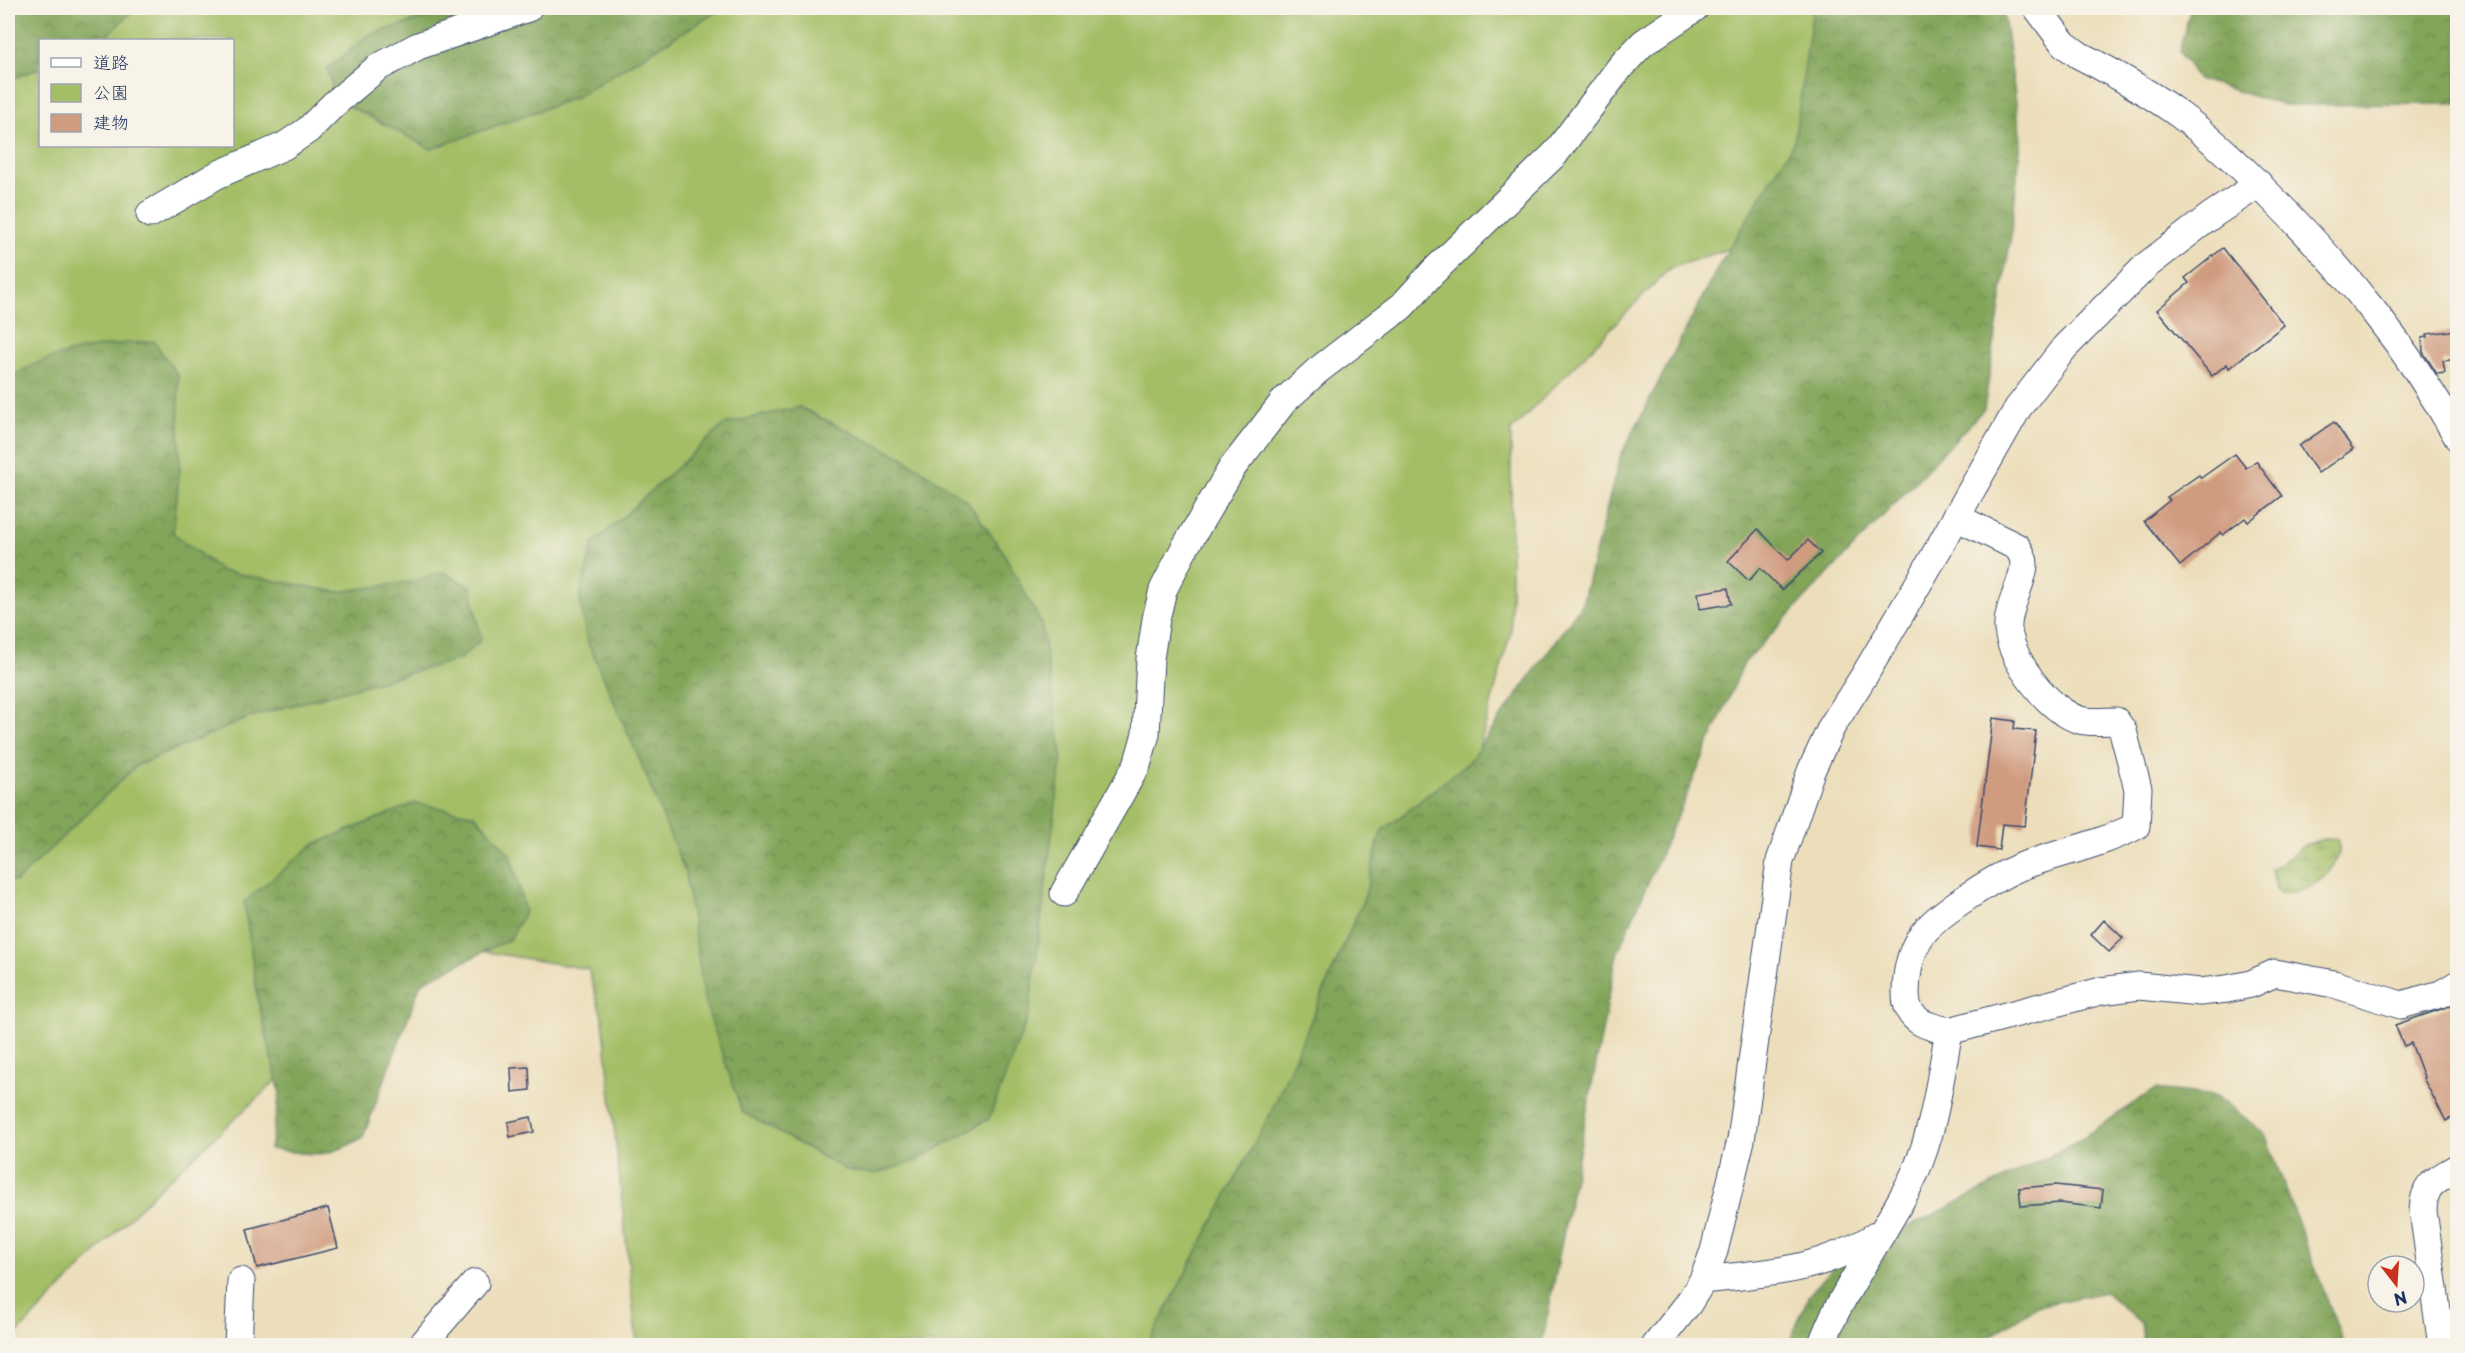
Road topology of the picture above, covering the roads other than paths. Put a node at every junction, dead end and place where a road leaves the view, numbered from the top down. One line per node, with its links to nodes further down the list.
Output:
1 (528, 8): 5 (street)
2 (1695, 8): 8 (street)
3 (2037, 8): 4 (street)
4 (2259, 184): 6 (street); 7 (street)
5 (150, 214)
6 (2457, 438)
7 (1956, 517): 10 (street); 13 (street)
8 (1064, 892)
9 (2457, 984): 10 (street)
10 (1949, 1030): 12 (street)
11 (2457, 1167): 20 (street)
12 (1884, 1231): 13 (street); 19 (street)
13 (1703, 1280): 18 (street)
14 (241, 1281): 16 (street)
15 (476, 1283): 17 (street)
16 (238, 1346)
17 (421, 1346)
18 (1655, 1346)
19 (1821, 1346)
20 (2442, 1346)

